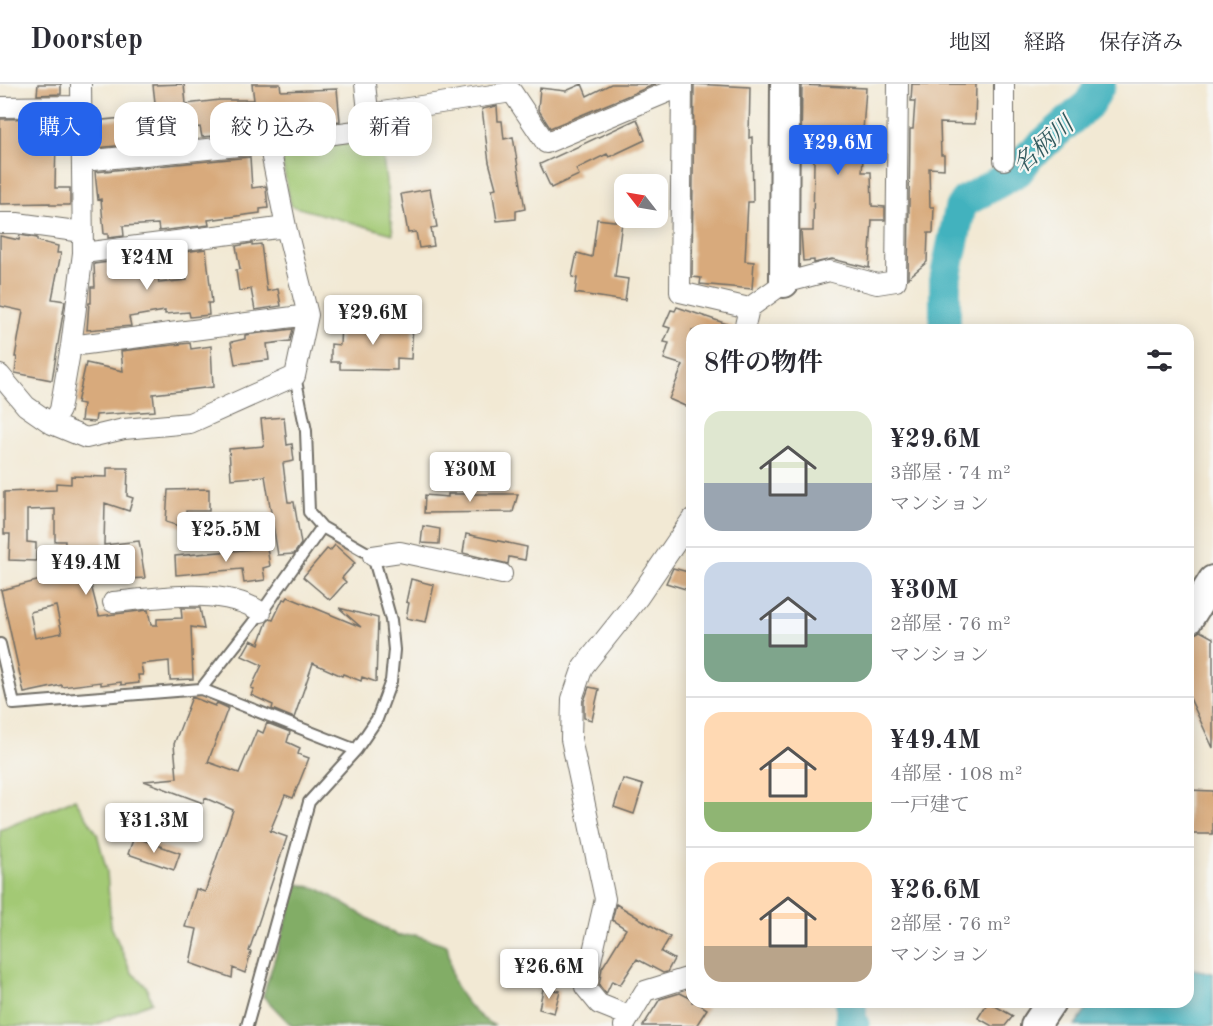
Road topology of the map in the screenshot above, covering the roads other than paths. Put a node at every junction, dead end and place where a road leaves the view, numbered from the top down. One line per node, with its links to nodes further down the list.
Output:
1 (81, 84): 7 (street)
2 (365, 84): 8 (street)
3 (785, 84): 21 (street)
4 (898, 84): 21 (street)
5 (1004, 84): 15 (street)
6 (682, 85): 9 (street); 22 (street)
7 (81, 102)
8 (367, 102)
9 (432, 104)
10 (0, 107): 11 (street)
11 (18, 107)
12 (210, 149): 16 (street)
13 (83, 156): 16 (street)
14 (272, 156): 18 (street)
15 (1004, 160)
16 (83, 161): 19 (street)
17 (0, 224): 19 (street)
18 (286, 227): 20 (street); 23 (street)
19 (83, 232): 20 (street)
20 (83, 253): 25 (street)
21 (784, 283): 22 (street)
22 (749, 308): 24 (street)
23 (308, 315): 25 (street); 27 (street)
24 (745, 324)
25 (71, 346): 28 (street)
26 (0, 375): 28 (street)
27 (295, 376): 28 (street); 29 (lane)
28 (52, 424)
29 (322, 527): 31 (lane); 36 (lane)
30 (686, 528): 42 (street)
31 (372, 556): 32 (street); 39 (lane)
32 (502, 574)
33 (1213, 580): 35 (street)
34 (113, 602): 36 (street)
35 (1194, 610)
36 (261, 612): 38 (lane)
37 (0, 644): 38 (lane)
38 (201, 689): 39 (lane)
39 (356, 750): 43 (lane)
40 (686, 978): 42 (street)
41 (1048, 1008): 44 (street)
42 (627, 1021)
43 (247, 1026)
44 (1035, 1026)

